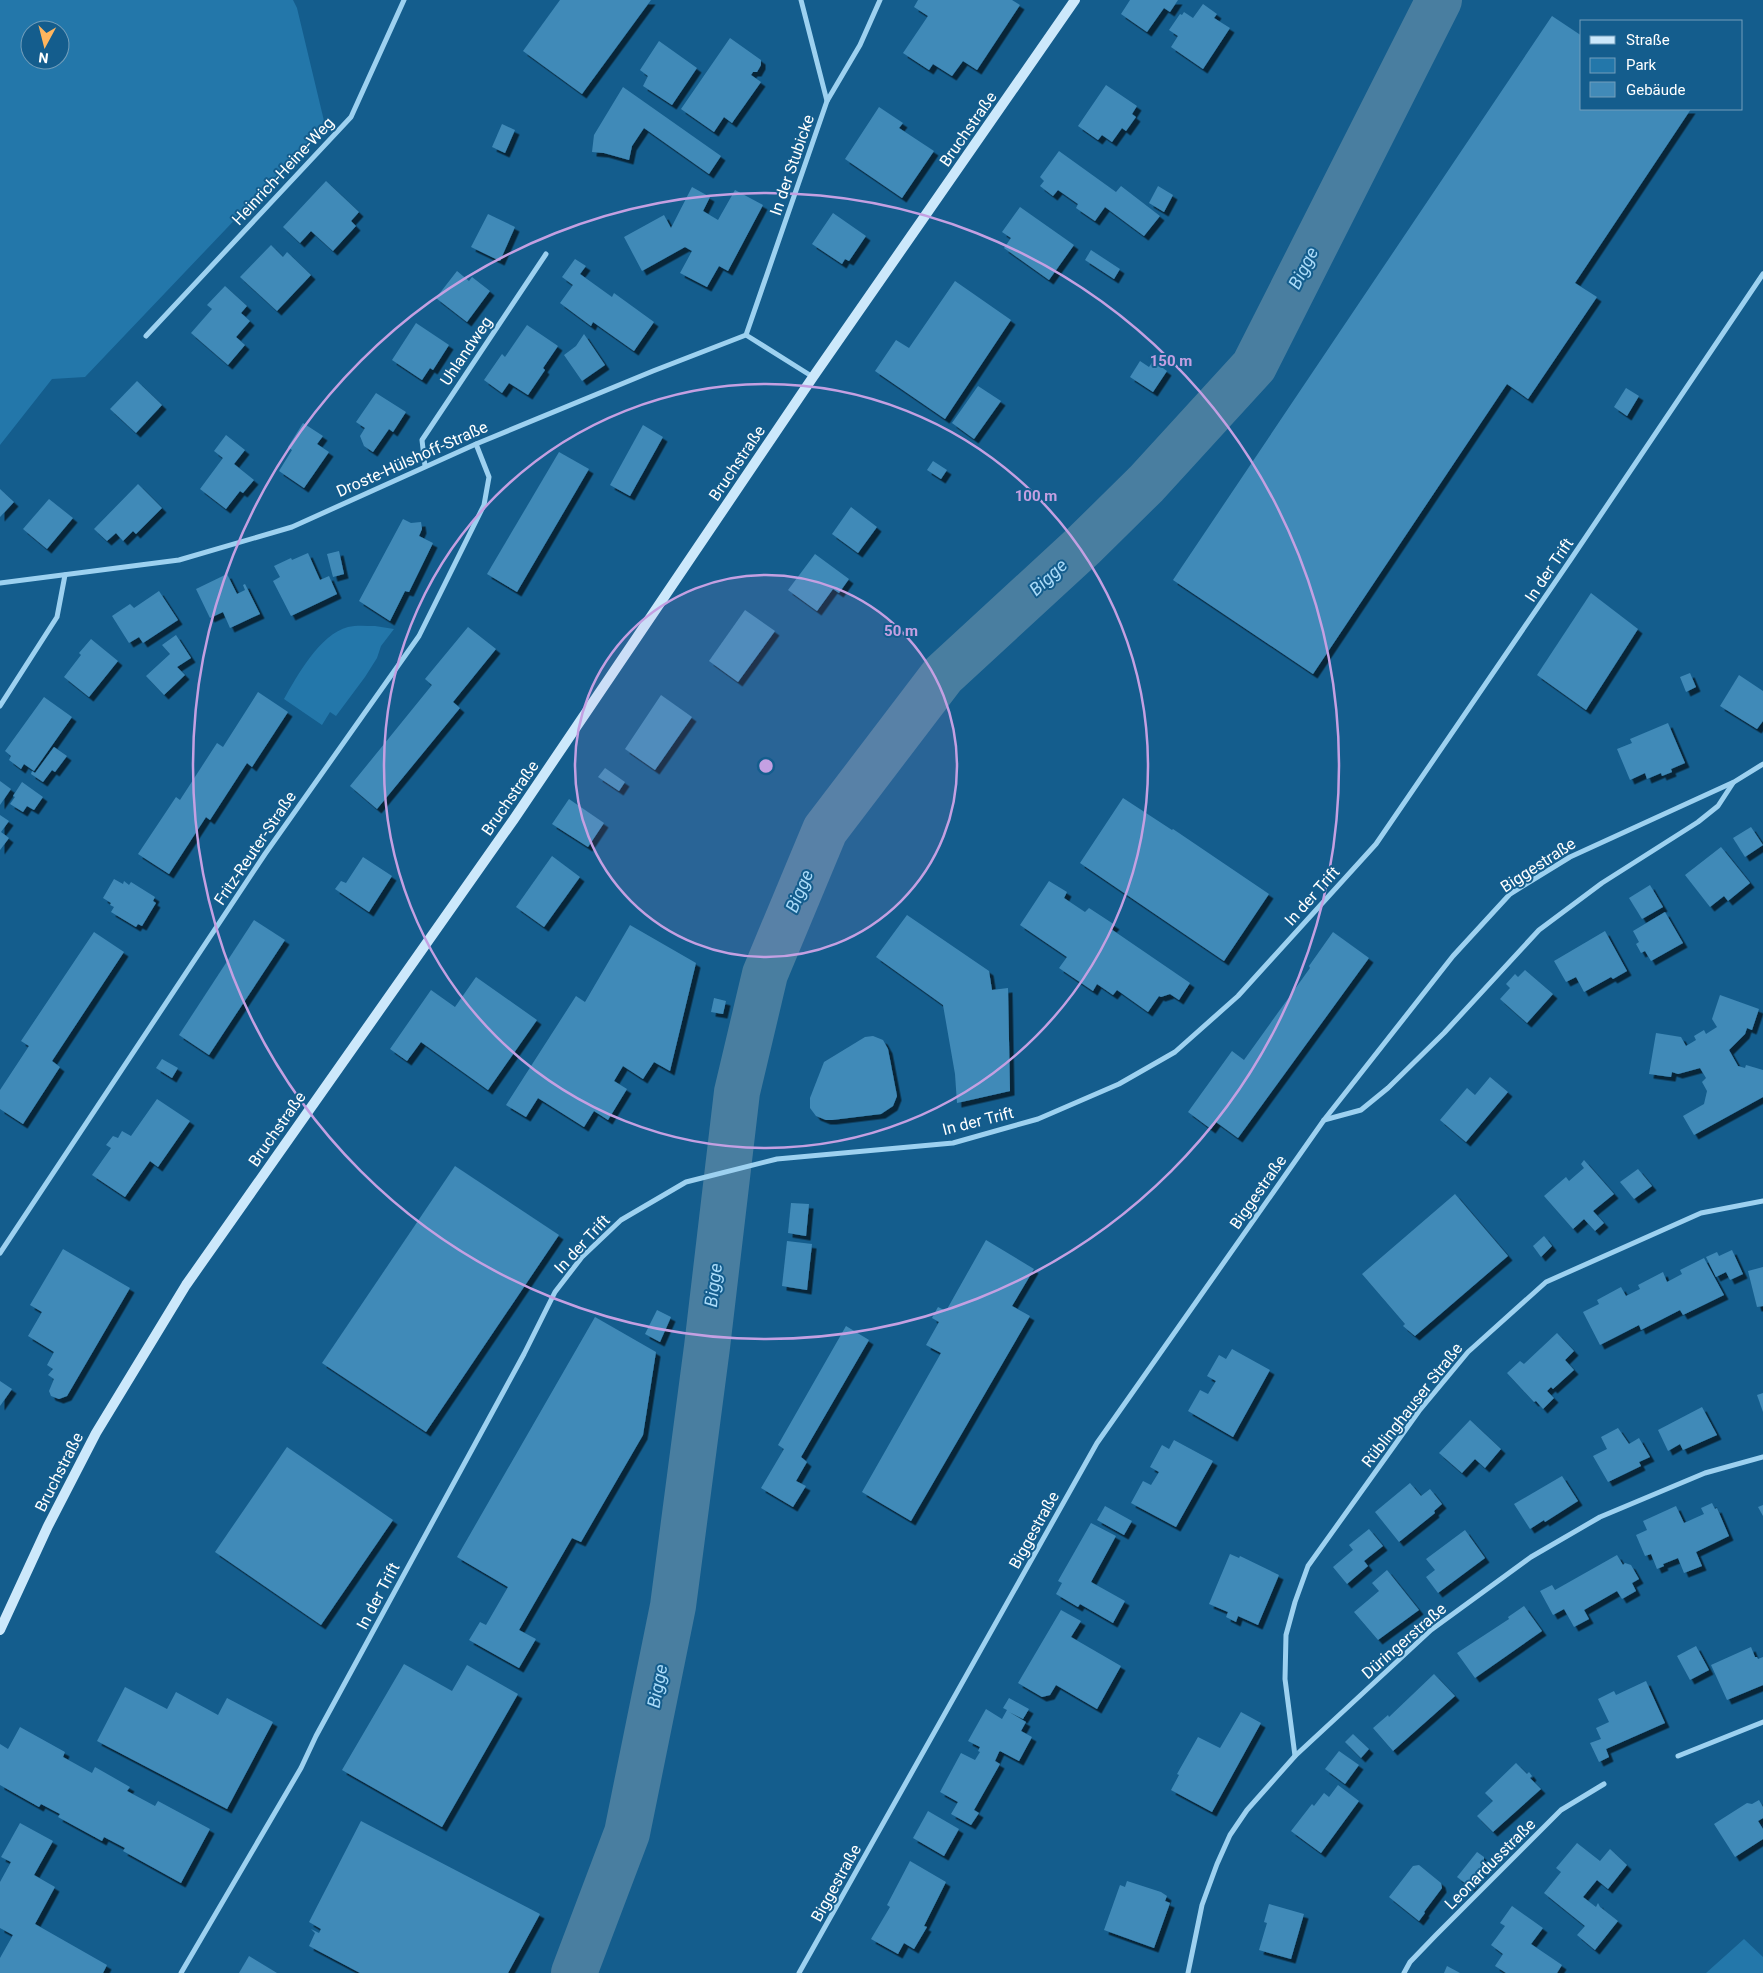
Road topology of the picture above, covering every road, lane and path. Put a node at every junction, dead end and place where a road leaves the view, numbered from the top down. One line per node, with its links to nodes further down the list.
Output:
1 (404, 0): 9 (street, Heinrich-Heine-Weg)
2 (801, 0): 5 (street, In der Stubicke)
3 (880, 0): 5 (street)
4 (1075, 0): 10 (main road, Bruchstraße)
5 (827, 101): 8 (street, In der Stubicke)
6 (546, 254): 12 (street, Uhlandweg)
7 (1763, 274): 27 (street, In der Trift)
8 (746, 335): 10 (street); 11 (street, Droste-Hülshoff-Straße)
9 (146, 336)
10 (813, 377): 22 (main road, Bruchstraße)
11 (476, 444): 12 (street, Droste-Hülshoff-Straße); 20 (street, Fritz-Reuter-Straße)
12 (425, 466): 13 (street, Droste-Hülshoff-Straße)
13 (65, 575): 14 (street, Droste-Hülshoff-Straße); 15 (street)
14 (0, 583)
15 (0, 706)
16 (1763, 764): 17 (street, Biggestraße)
17 (1734, 782): 18 (street, Biggestraße); 18 (street, Biggestraße)
18 (1324, 1120): 28 (street, Biggestraße)
19 (1763, 1200): 24 (street, Rüblinghauser Straße)
20 (0, 1253)
21 (1763, 1457): 24 (street, Düringerstraße)
22 (0, 1630)
23 (1763, 1722): 25 (street)
24 (1295, 1756): 29 (street, Düringerstraße)
25 (1678, 1756)
26 (1604, 1784): 30 (street, Leonardusstraße)
27 (181, 1973)
28 (799, 1973)
29 (1188, 1973)
30 (1404, 1973)

